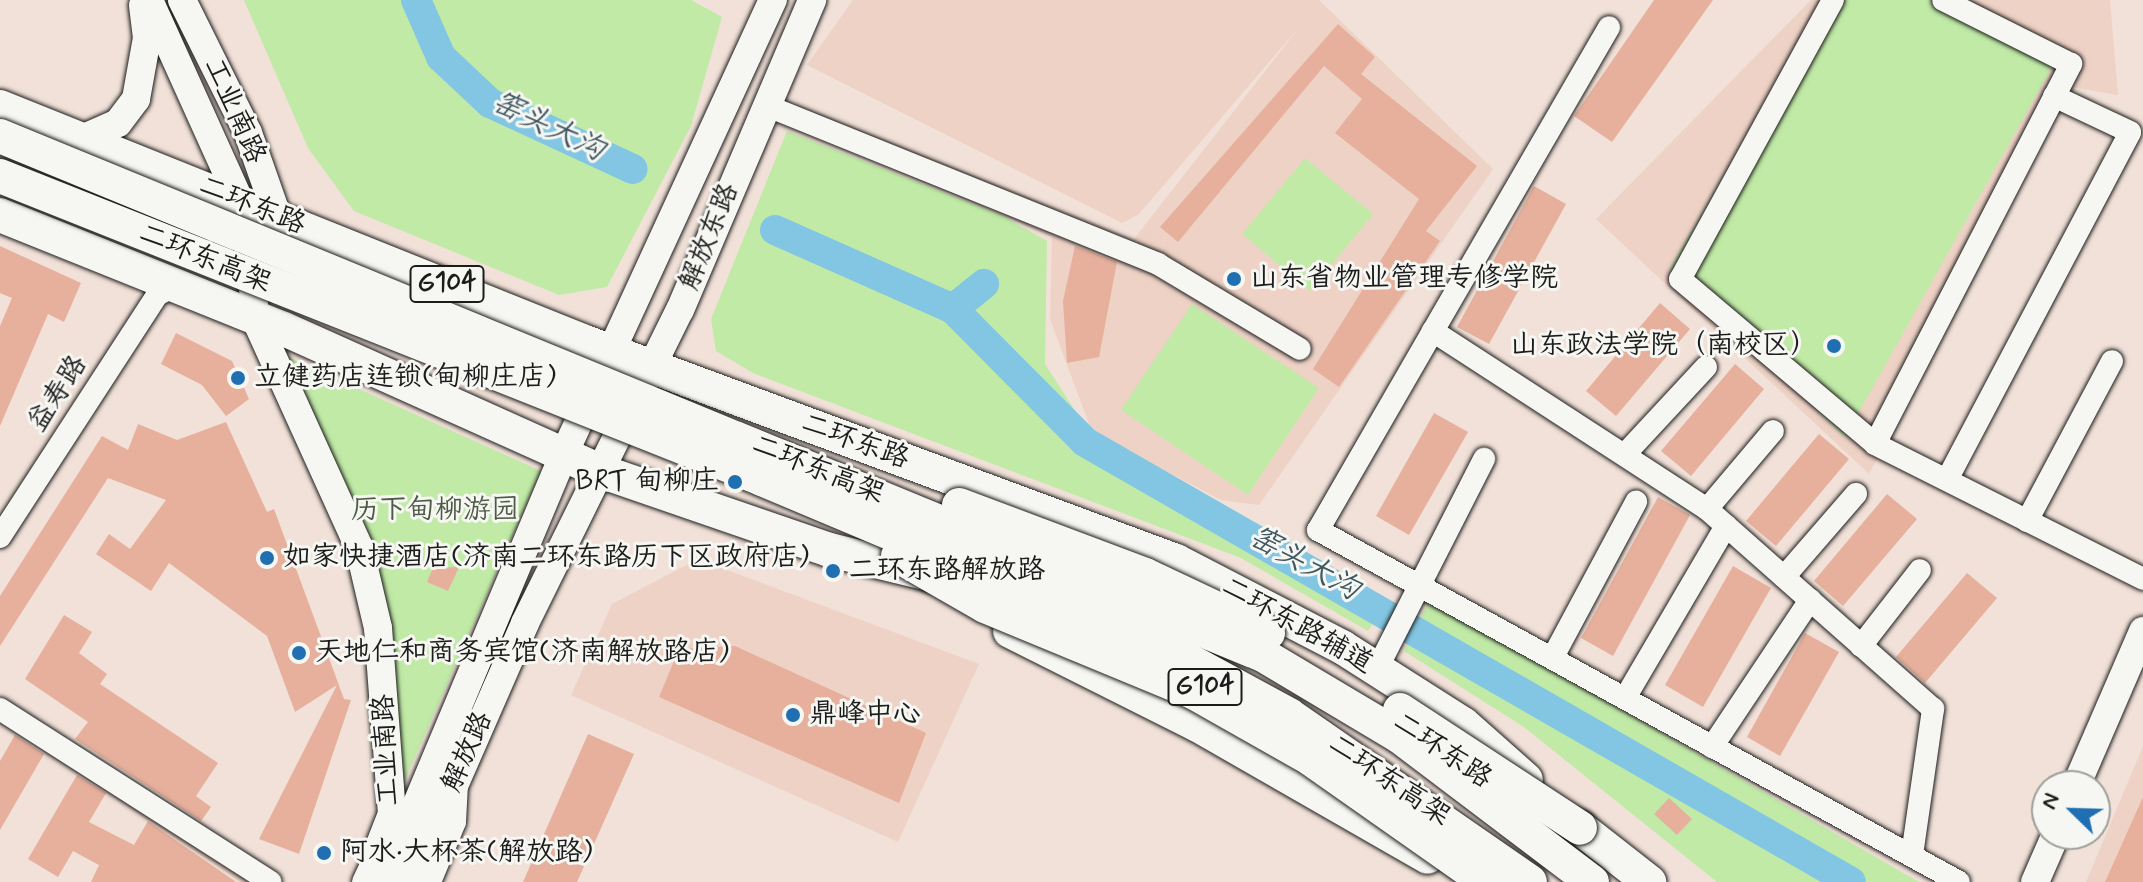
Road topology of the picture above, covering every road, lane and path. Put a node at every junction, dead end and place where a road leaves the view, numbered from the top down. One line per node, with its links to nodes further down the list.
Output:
1 (142, 0): 13 (main road)
2 (149, 0): 15 (main road, 工业南路)
3 (182, 0): 17 (main road, 工业南路)
4 (773, 0): 22 (main road, 解放东路)
5 (812, 0): 10 (main road, 解放东路)
6 (1833, 0): 27 (street)
7 (1943, 0): 9 (street)
8 (1609, 27): 20 (street)
9 (2054, 96): 27 (street); 33 (street)
10 (765, 105): 21 (street); 24 (main road, 解放东路)
11 (0, 107): 13 (highway, 二环东路 / G104)
12 (0, 136): 31 (highway, 二环东高架, bridge)
13 (84, 138): 15 (highway, 二环东路 / G104)
14 (0, 176): 31 (highway, 二环东高架, bridge)
15 (246, 204): 17 (highway, 二环东路 / G104); 19 (main road, 工业南路)
16 (0, 215): 18 (highway, G104)
17 (278, 218): 19 (main road); 22 (highway, 二环东路 / G104)
18 (171, 288): 19 (highway, G104); 37 (street, 益寿路)
19 (255, 318): 29 (highway, G104); 61 (main road, 工业南路)
20 (1433, 331): 28 (street); 46 (street)
21 (1300, 349)
22 (615, 352): 24 (highway, 二环东路 / G104); 29 (main road, 解放东路)
23 (2112, 361): 39 (street)
24 (652, 365): 32 (main road, 解放东路); 34 (highway, 二环东路 / G104)
25 (1706, 367): 28 (street)
26 (1773, 431): 38 (street)
27 (1875, 444): 39 (street)
28 (1627, 452): 38 (street)
29 (564, 454): 32 (highway, G104); 48 (main road, 解放路)
30 (1484, 459): 46 (street)
31 (768, 466): 58 (highway, bridge); 66 (highway, bridge); 68 (highway, 二环东高架, bridge); 69 (highway, 二环东高架, bridge)
32 (600, 471): 42 (highway, G104); 48 (main road, 解放路)
33 (1950, 474)
34 (978, 487): 52 (highway, 二环东路辅道); 58 (highway, 二环东路 / G104)
35 (1856, 494): 44 (street)
36 (1636, 502): 51 (street)
37 (9, 508): 41 (street, 益寿路)
38 (1707, 509): 40 (street)
39 (2027, 521): 45 (street)
40 (1726, 526): 44 (street); 53 (street)
41 (0, 537)
42 (870, 561): 65 (highway); 67 (highway, G104)
43 (1920, 570): 50 (street)
44 (1784, 577): 47 (street)
45 (2143, 579)
46 (1417, 586): 52 (street); 55 (street)
47 (1810, 600): 50 (street); 55 (street)
48 (513, 618): 57 (main road, 解放路); 61 (main road, 解放路)
49 (2143, 631): 56 (main road)
50 (1861, 646): 60 (street)
51 (1554, 655)
52 (1380, 662): 58 (highway, 二环东路辅道)
53 (1628, 693)
54 (0, 709): 62 (street)
55 (1712, 747): 60 (street)
56 (2083, 770)
57 (457, 777): 63 (main road, 解放路); 64 (street)
58 (1580, 828): 70 (highway, 二环东路 / G104)
59 (2049, 850): 72 (main road)
60 (1912, 855): 71 (street)
61 (383, 862)
62 (270, 882)
63 (412, 882)
64 (430, 882)
65 (1474, 882)
66 (1486, 882)
67 (1504, 882)
68 (1530, 882)
69 (1592, 882)
70 (1649, 882)
71 (1959, 882)
72 (2035, 882)

